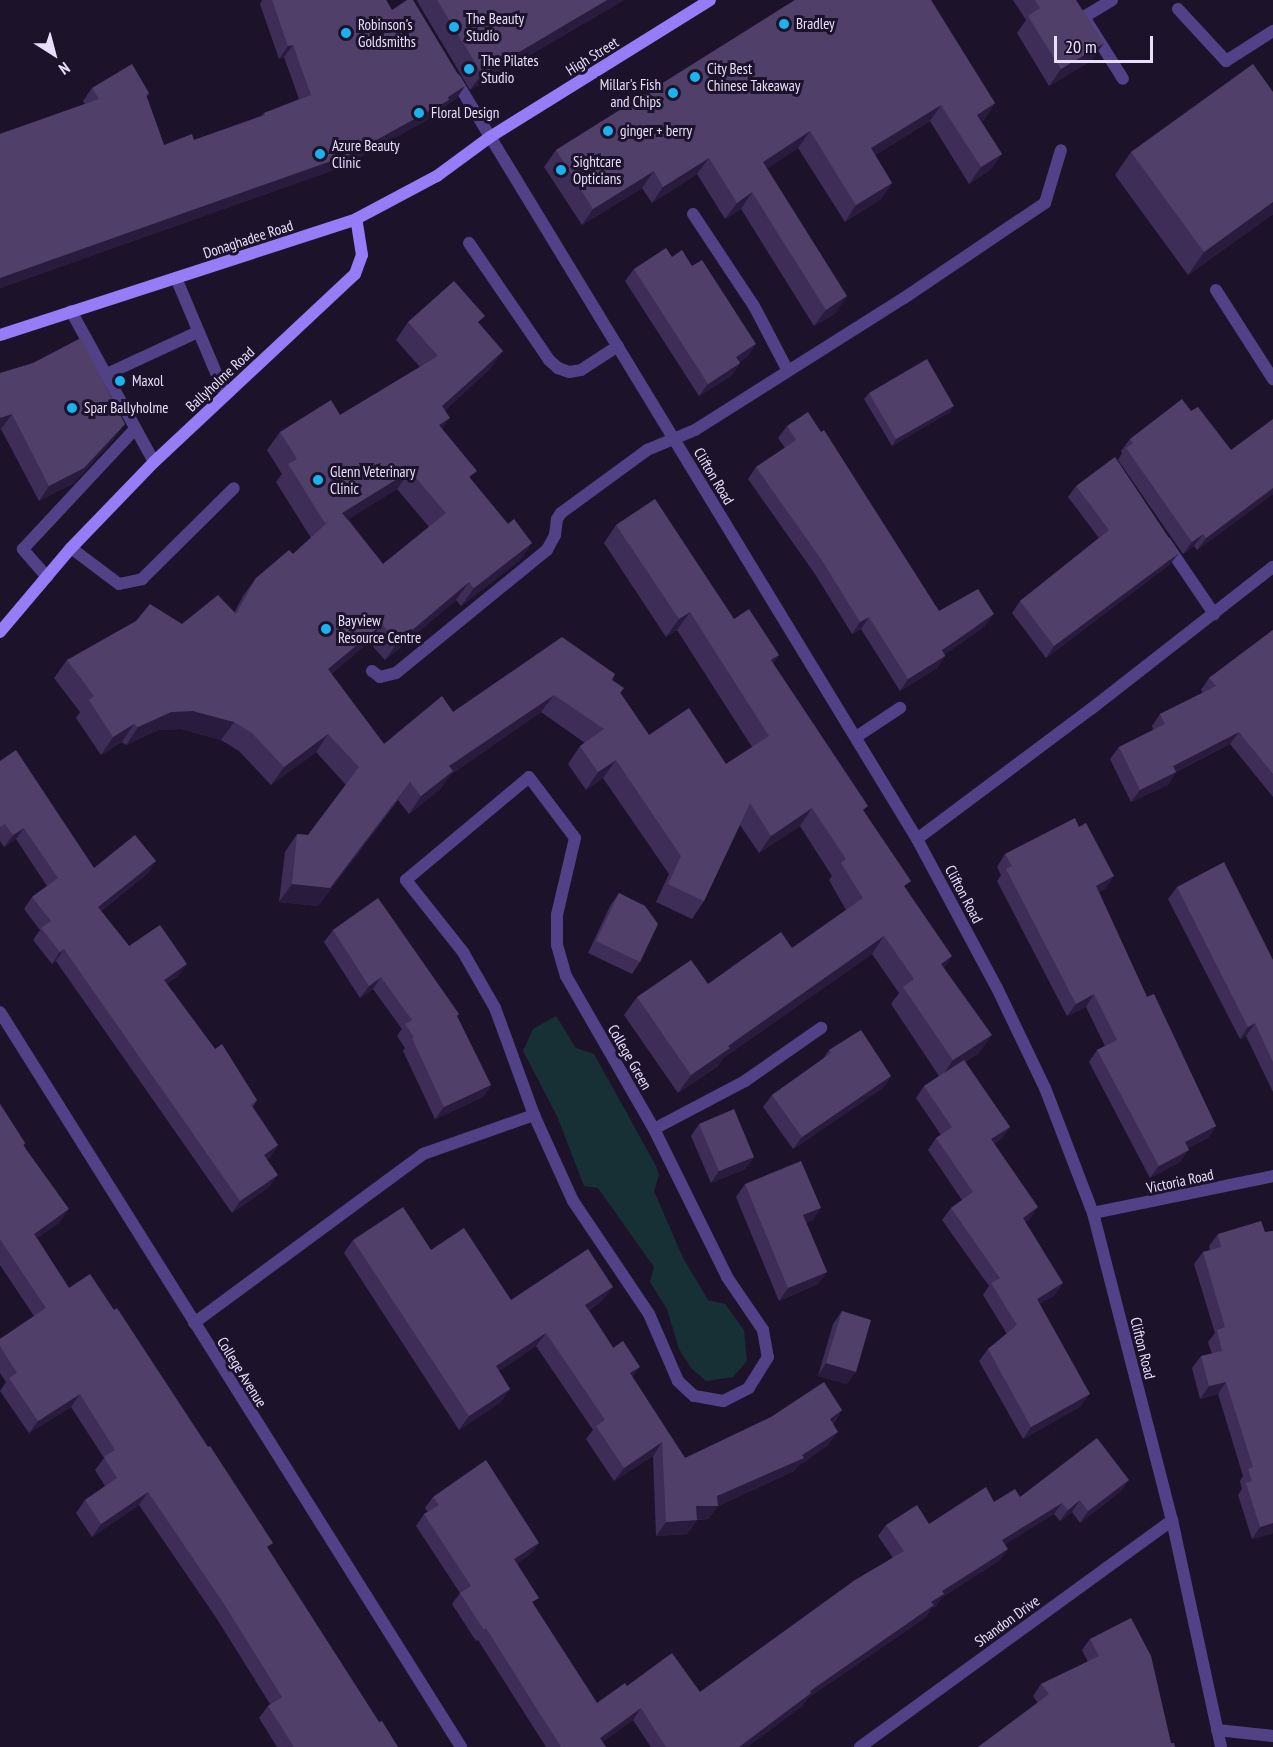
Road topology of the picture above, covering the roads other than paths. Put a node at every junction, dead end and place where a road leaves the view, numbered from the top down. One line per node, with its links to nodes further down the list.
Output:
1 (710, 0): 7 (main road, High Street)
2 (1112, 0): 6 (street)
3 (1178, 9): 4 (street)
4 (1273, 31)
5 (448, 69): 7 (street, Clifton Road)
6 (1123, 79)
7 (490, 137): 10 (main road, Donaghadee Road); 17 (street, Clifton Road)
8 (1061, 150): 18 (street)
9 (693, 214): 18 (street)
10 (356, 219): 12 (main road, Donaghadee Road); 21 (main road, Ballyholme Road)
11 (469, 243): 17 (street)
12 (176, 278): 14 (main road, Donaghadee Road); 15 (street)
13 (1216, 290): 20 (street)
14 (71, 311): 16 (main road, Donaghadee Road); 19 (street)
15 (198, 332): 19 (street); 21 (street)
16 (0, 335)
17 (618, 346): 23 (street, Clifton Road)
18 (788, 371): 23 (street)
19 (107, 374): 22 (street)
20 (1273, 379)
21 (225, 394): 24 (main road, Ballyholme Road)
22 (135, 429): 24 (street); 29 (street)
23 (674, 439): 32 (street); 34 (street, Clifton Road)
24 (154, 462): 27 (main road, Ballyholme Road)
25 (234, 488): 27 (street)
26 (1161, 536): 30 (street)
27 (71, 548): 29 (main road, Ballyholme Road)
28 (1273, 567): 30 (street)
29 (46, 577): 31 (main road, Ballyholme Road)
30 (1214, 614): 35 (street)
31 (0, 632)
32 (372, 671)
33 (900, 708): 34 (street)
34 (856, 737): 35 (street, Clifton Road)
35 (917, 839): 41 (street, Clifton Road)
36 (0, 1012): 42 (street, College Avenue)
37 (821, 1028): 39 (street)
38 (534, 1116): 39 (street, College Green); 39 (street, College Green); 42 (street)
39 (654, 1129)
40 (1273, 1176): 41 (street, Victoria Road)
41 (1093, 1213): 43 (street, Clifton Road)
42 (194, 1323): 46 (street, College Avenue)
43 (1172, 1520): 44 (street, Clifton Road); 47 (street, Shandon Drive)
44 (1217, 1730): 45 (street); 48 (street, Clifton Road)
45 (1273, 1736)
46 (461, 1747)
47 (860, 1747)
48 (1221, 1747)

